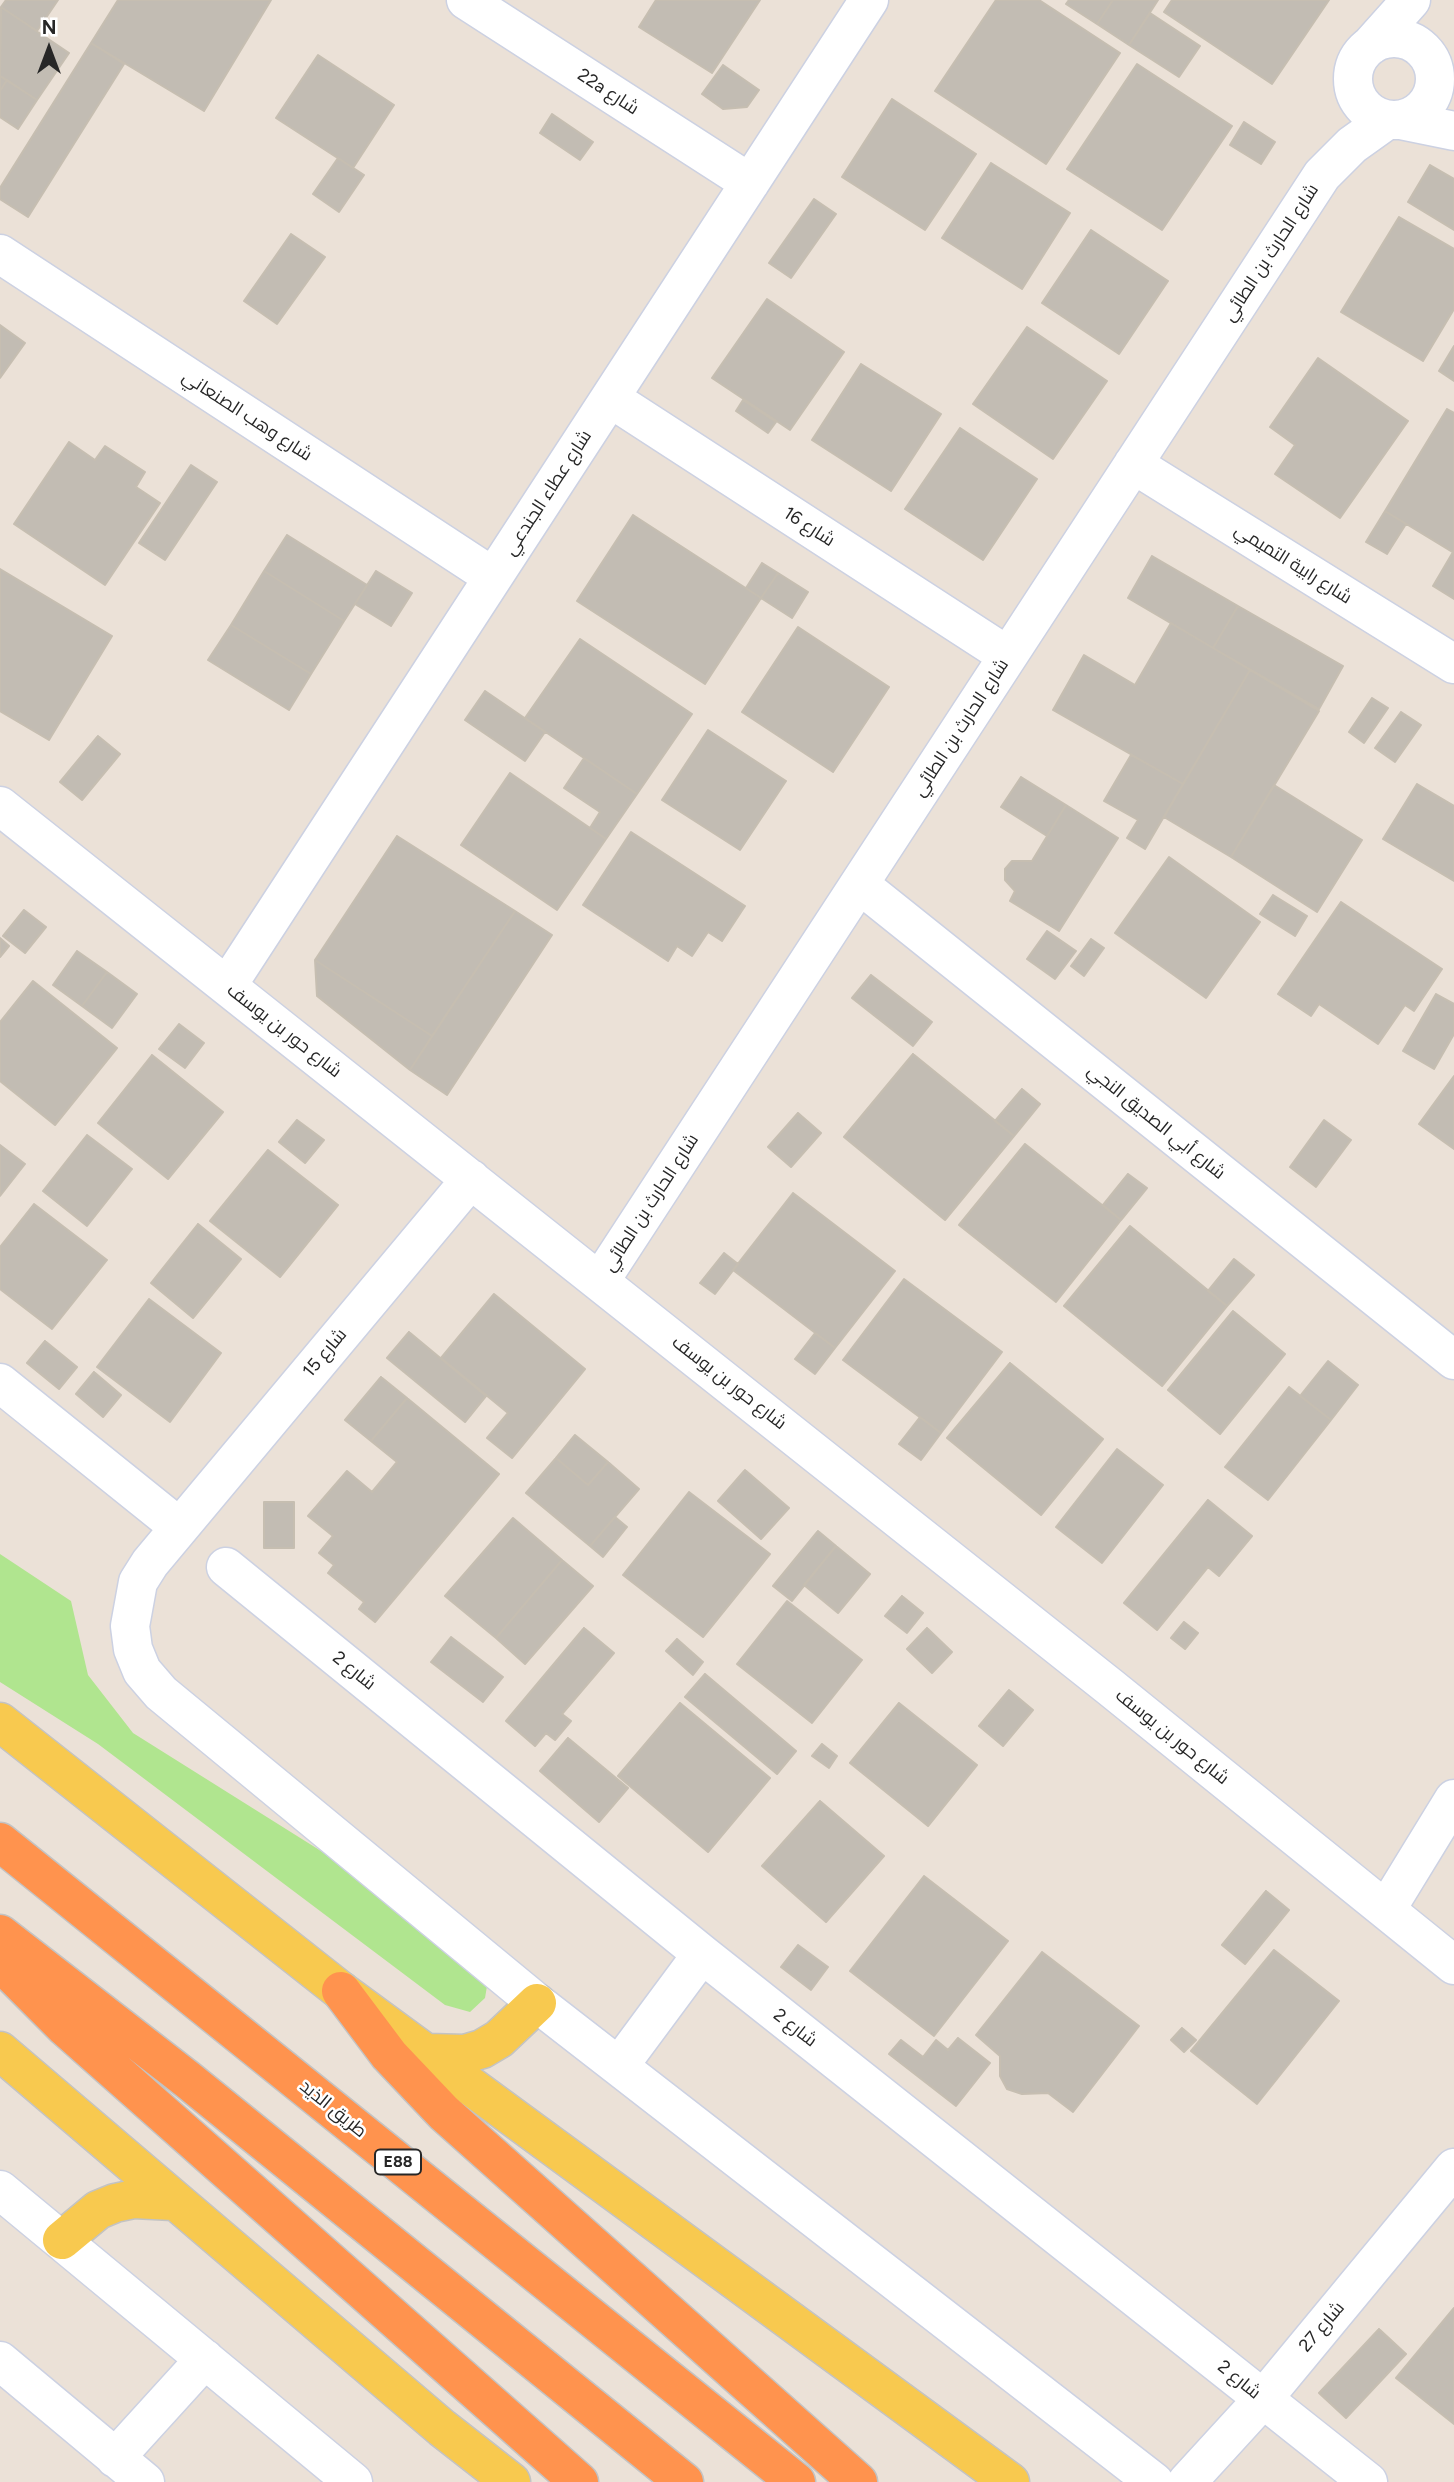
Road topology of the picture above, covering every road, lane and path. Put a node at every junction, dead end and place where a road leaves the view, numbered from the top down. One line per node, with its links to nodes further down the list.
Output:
1 (466, 0): 11 (street, 22a شارع)
2 (869, 0): 11 (street, شارع عطاء الجندعي)
3 (1411, 0): 5 (street)
4 (1425, 0): 7 (street)
5 (1370, 46): 6 (street); 7 (street)
6 (1353, 87): 8 (street); 10 (street, شارع الحارث بن الطائي)
7 (1438, 87): 8 (street)
8 (1394, 120): 9 (street); 10 (street, شارع الحارث بن الطائي)
9 (1454, 131)
10 (1322, 175): 14 (street, شارع الحارث بن الطائي)
11 (750, 183): 13 (street, شارع عطاء الجندعي)
12 (0, 254): 15 (street, شارع وهب الصنعاني)
13 (610, 398): 15 (street, شارع عطاء الجندعي); 16 (street, شارع 16)
14 (1133, 464): 16 (street, شارع الحارث بن الطائي); 17 (street, شارع رابية التميمي)
15 (493, 577): 20 (street, شارع عطاء الجندعي)
16 (1008, 656): 19 (street, شارع الحارث بن الطائي)
17 (1454, 664)
18 (0, 806): 20 (street, شارع حور بن يوسف)
19 (859, 884): 22 (street, شارع الحارث بن الطائي); 23 (street, شارع أبي الصديق النجي)
20 (228, 986): 21 (street, شارع حور بن يوسف)
21 (471, 1178): 22 (street, شارع حور بن يوسف); 25 (street, شارع 15)
22 (600, 1281): 30 (street, شارع حور بن يوسف)
23 (1454, 1360)
24 (0, 1383): 25 (street)
25 (179, 1527): 36 (street, شارع 15)
26 (226, 1567): 32 (street, شارع 2)
27 (0, 1722): 35 (main road)
28 (1454, 1799): 30 (street)
29 (0, 1842): 53 (highway, طريق الذيد / E88)
30 (1386, 1910): 34 (street, شارع حور بن يوسف)
31 (0, 1934): 52 (highway)
32 (702, 1954): 39 (street); 46 (street, شارع 2)
33 (0, 1962): 51 (highway)
34 (1454, 1965)
35 (341, 1991): 38 (main road); 54 (highway)
36 (537, 2003): 38 (main road); 39 (street, شارع 15)
37 (0, 2051): 42 (main road)
38 (428, 2053): 55 (main road)
39 (620, 2066): 56 (street, شارع 15)
40 (1454, 2168): 46 (street, شارع 27)
41 (0, 2190): 43 (street)
42 (173, 2201): 43 (main road); 50 (main road)
43 (62, 2240): 44 (street)
44 (205, 2359): 47 (street); 49 (street)
45 (0, 2361): 47 (street)
46 (1263, 2399): 57 (street, شارع 27); 58 (street, شارع 2)
47 (116, 2458): 48 (street)
48 (145, 2482)
49 (353, 2482)
50 (512, 2482)
51 (579, 2482)
52 (684, 2482)
53 (796, 2482)
54 (858, 2482)
55 (1010, 2482)
56 (1154, 2482)
57 (1187, 2482)
58 (1368, 2482)

